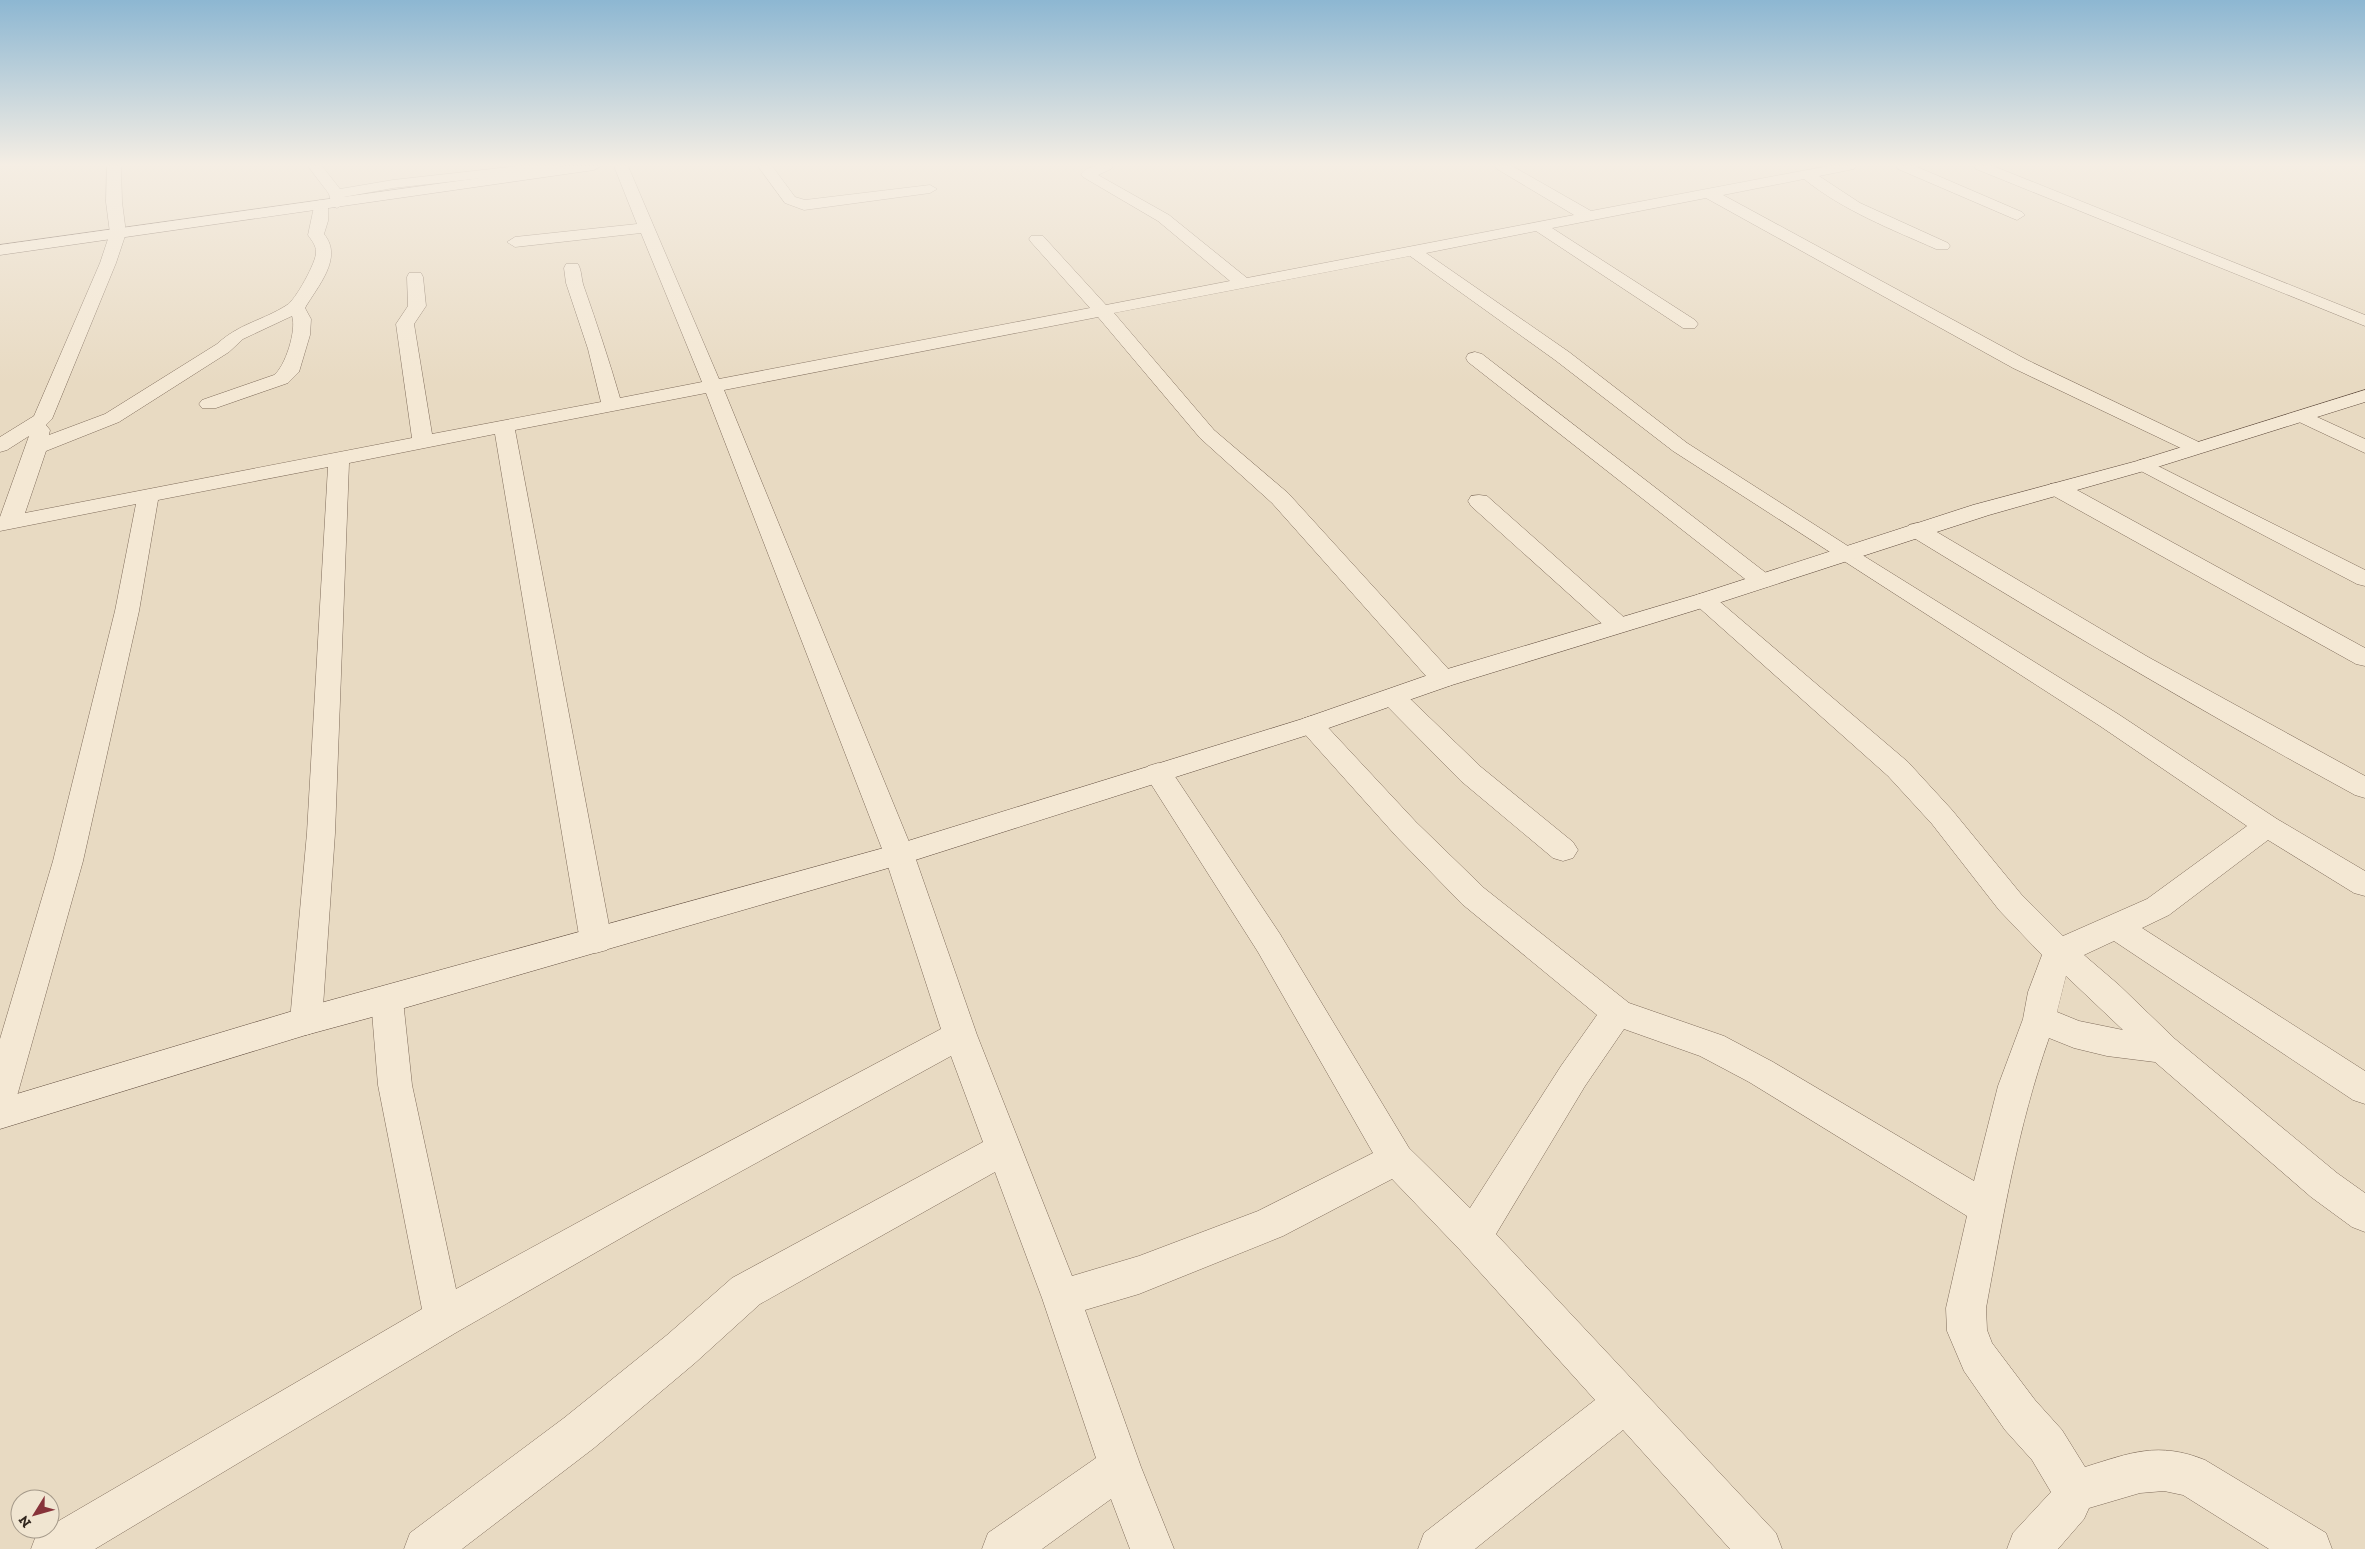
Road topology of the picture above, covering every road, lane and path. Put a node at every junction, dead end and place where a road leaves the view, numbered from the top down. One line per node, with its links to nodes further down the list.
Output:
1 (81, 238): 15 (street)
2 (116, 238): 30 (street)
3 (319, 238): 20 (street)
4 (550, 238): 13 (street)
5 (651, 238): 25 (street)
6 (1189, 238): 19 (street)
7 (1473, 238): 16 (street)
8 (1557, 238): 23 (street)
9 (1791, 238): 36 (street)
10 (1925, 238): 14 (street)
11 (2159, 238): 22 (street)
12 (1037, 239): 21 (street)
13 (515, 242)
14 (1942, 246)
15 (0, 250)
16 (1412, 250): 19 (street); 44 (street)
17 (572, 268): 28 (street)
18 (415, 277): 32 (street)
19 (1243, 284): 21 (street)
20 (296, 308): 27 (street); 34 (street)
21 (1101, 309): 25 (street); 50 (street)
22 (2365, 322)
23 (1689, 324)
24 (1475, 358): 46 (street)
25 (712, 387): 28 (street); 57 (street)
26 (2365, 396): 29 (street)
27 (209, 404)
28 (612, 406): 31 (street)
29 (2304, 417): 35 (street); 36 (street)
30 (42, 419): 33 (street); 34 (street)
31 (504, 427): 32 (street); 60 (street)
32 (423, 443): 37 (street)
33 (0, 446)
34 (37, 447): 42 (street)
35 (2365, 447)
36 (2196, 448): 38 (street)
37 (339, 459): 40 (street); 65 (street)
38 (2144, 465): 39 (street); 45 (street)
39 (2058, 489): 43 (street); 49 (street)
40 (148, 496): 42 (street); 69 (street)
41 (1479, 501): 48 (street)
42 (6, 523)
43 (1917, 530): 44 (street); 54 (street)
44 (1844, 553): 46 (street); 55 (street)
45 (2365, 579)
46 (1762, 581): 47 (street)
47 (1704, 600): 48 (street); 61 (street)
48 (1618, 625): 50 (street)
49 (2365, 658)
50 (1443, 679): 51 (street)
51 (1394, 698): 52 (street); 56 (street)
52 (1311, 725): 53 (street); 63 (street)
53 (1158, 773): 57 (street); 72 (street)
54 (2365, 788)
55 (2267, 826): 58 (street); 59 (street)
56 (1563, 850)
57 (899, 854): 60 (street); 66 (street)
58 (2365, 885)
59 (2117, 927): 61 (street); 68 (street)
60 (596, 940): 62 (street)
61 (2059, 952): 64 (street); 67 (street)
62 (387, 1000): 65 (street); 77 (street)
63 (1617, 1013): 73 (street); 75 (street)
64 (2039, 1019): 67 (street); 73 (street)
65 (306, 1021): 70 (street)
66 (960, 1035): 71 (street); 77 (street)
67 (2163, 1049): 74 (street)
68 (2365, 1089)
69 (0, 1096)
70 (0, 1114)
71 (1003, 1149): 76 (street); 82 (street)
72 (1396, 1159): 75 (street); 76 (street)
73 (1986, 1208): 80 (street)
74 (2365, 1215)
75 (1473, 1237): 78 (street)
76 (1061, 1298): 79 (street)
77 (443, 1318): 81 (street)
78 (1624, 1404): 85 (street); 86 (street)
79 (1120, 1467): 83 (street); 84 (street)
80 (2075, 1491): 87 (street); 88 (street)
81 (53, 1549)
82 (426, 1549)
83 (1004, 1549)
84 (1152, 1549)
85 (1440, 1549)
86 (1760, 1549)
87 (2029, 1549)
88 (2310, 1549)

